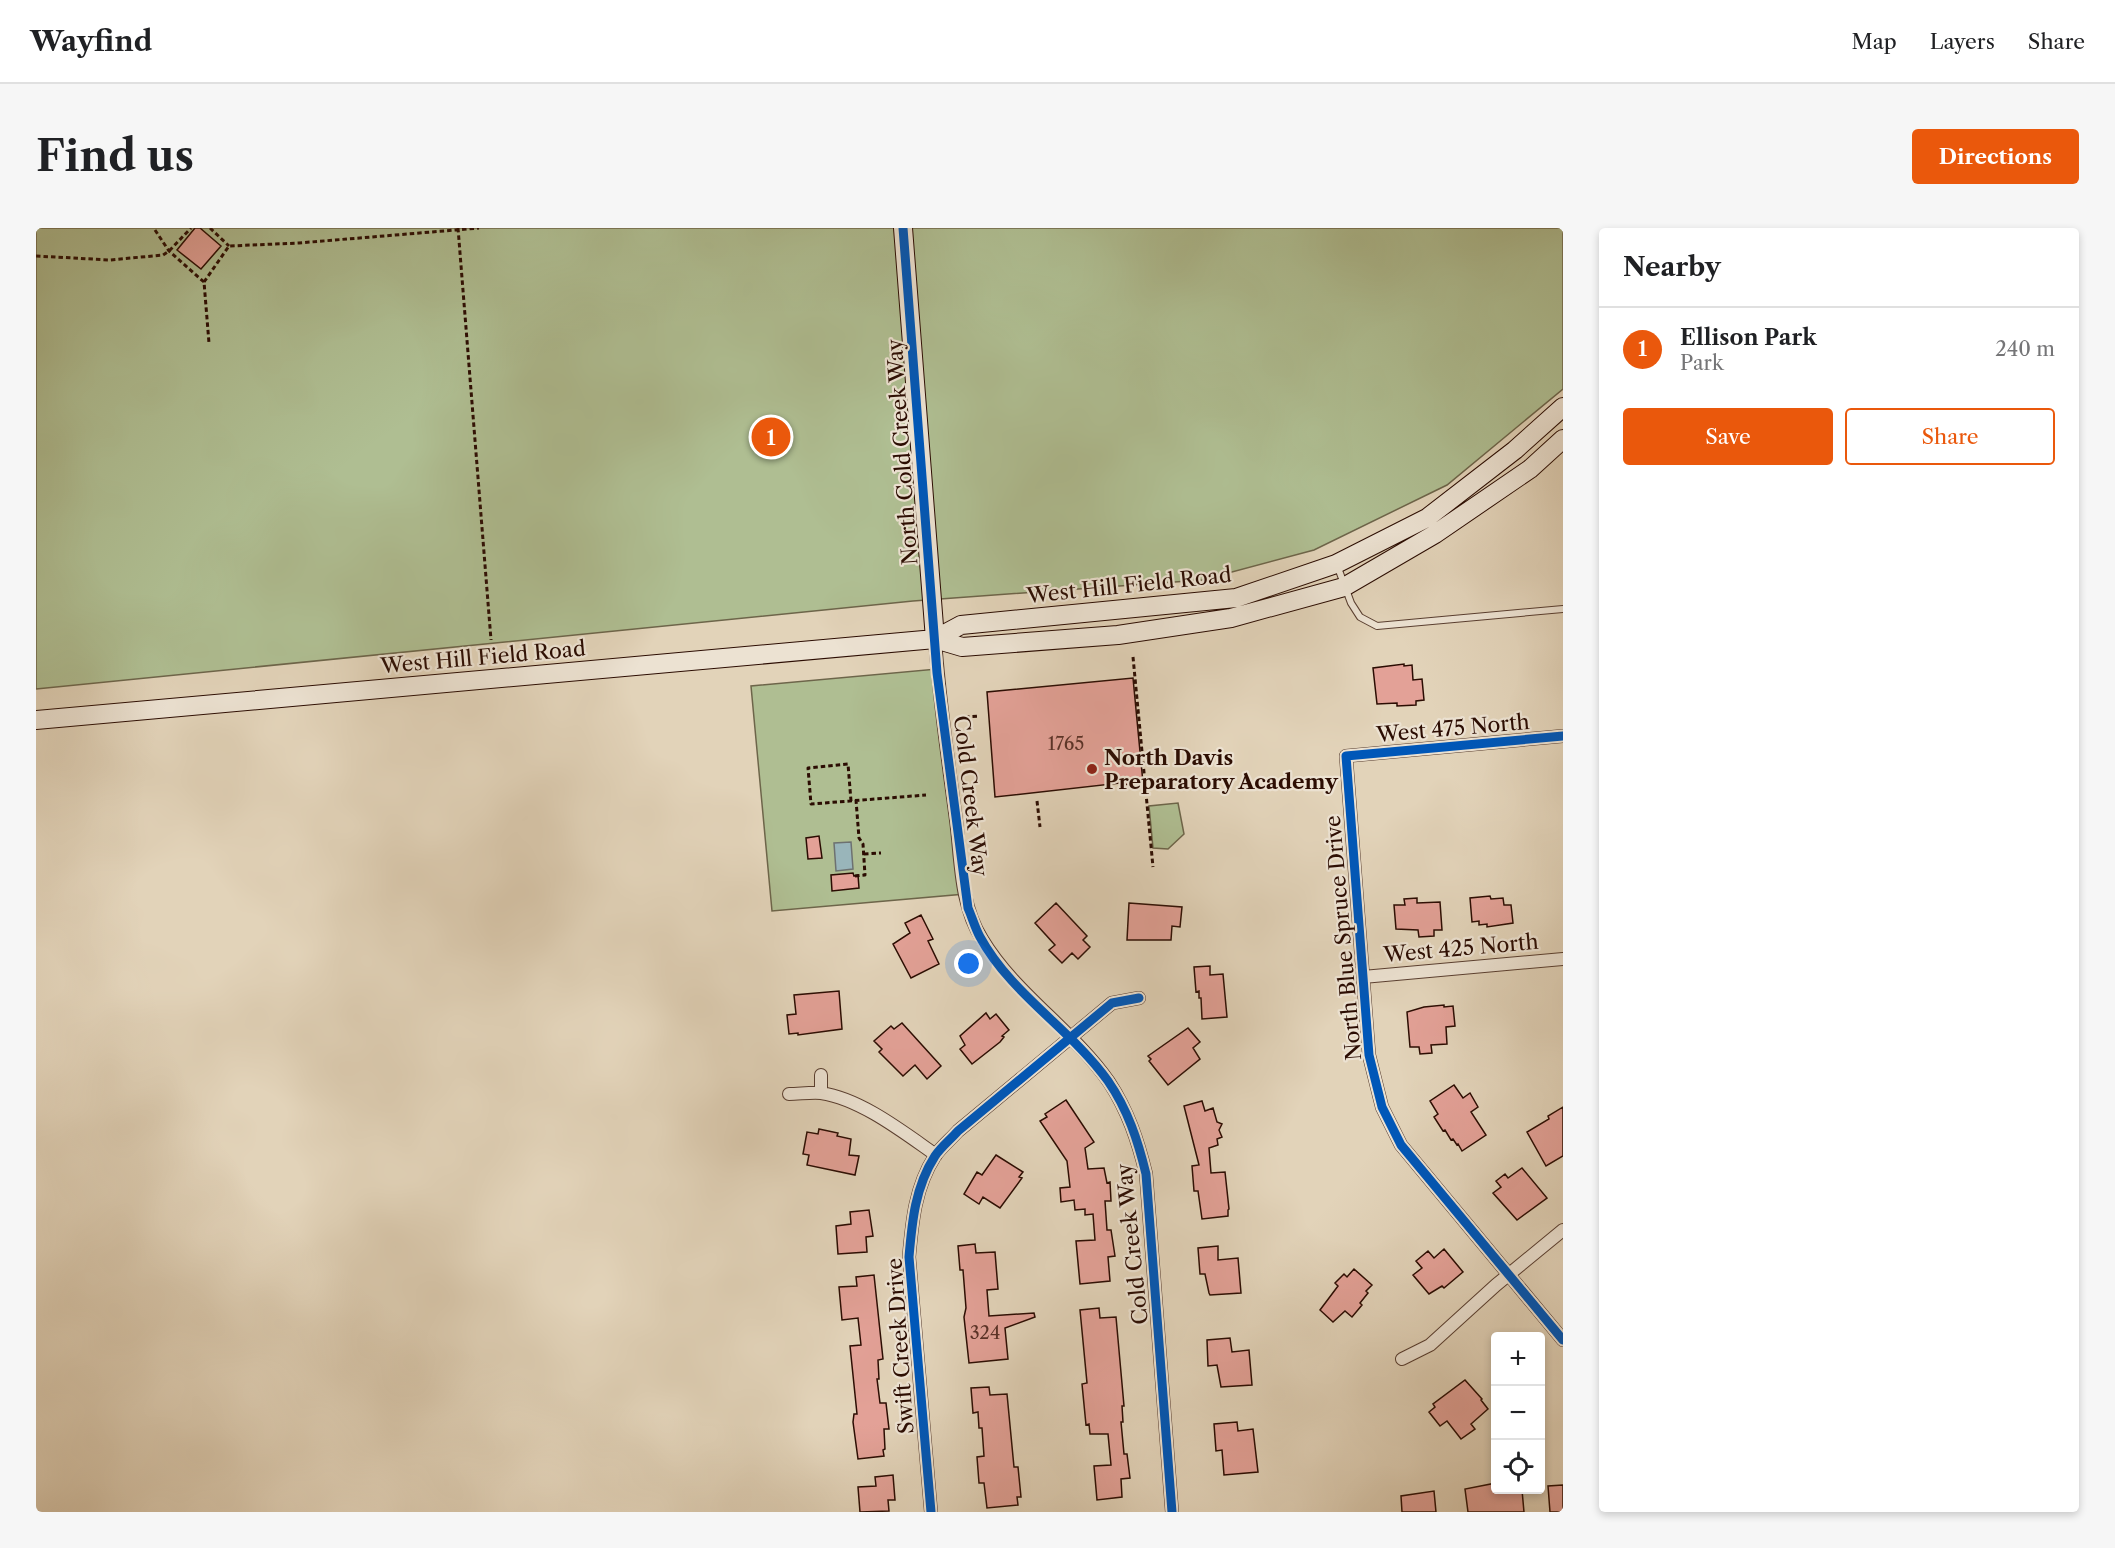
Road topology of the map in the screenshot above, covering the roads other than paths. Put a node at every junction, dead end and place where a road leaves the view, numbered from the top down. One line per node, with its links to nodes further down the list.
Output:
1 (903, 228): 7 (main road, North Cold Creek Way)
2 (1563, 406): 4 (main road, West Hill Field Road)
3 (1563, 439): 5 (main road, West Hill Field Road)
4 (1336, 564): 5 (lane); 7 (main road, West Hill Field Road)
5 (1344, 587): 6 (lane); 7 (main road, West Hill Field Road)
6 (1563, 609)
7 (934, 639): 8 (street, North Cold Creek Way); 9 (main road, West Hill Field Road)
8 (937, 673): 15 (street, Cold Creek Way)
9 (36, 720)
10 (1563, 736): 11 (street, West 475 North)
11 (1346, 756): 13 (street, North Blue Spruce Drive)
12 (1563, 959): 13 (street, West 425 North)
13 (1363, 977): 21 (street, North Blue Spruce Drive)
14 (1139, 998): 15 (street, Swift Creek Drive)
15 (1070, 1038): 19 (street, Swift Creek Drive); 25 (street, Cold Creek Way)
16 (821, 1075): 17 (street)
17 (821, 1093): 18 (street); 19 (street)
18 (789, 1094)
19 (936, 1155): 24 (street, Swift Creek Drive)
20 (1563, 1230): 21 (street)
21 (1508, 1276): 22 (street, North Blue Spruce Drive); 23 (street)
22 (1563, 1340)
23 (1402, 1359)
24 (931, 1512)
25 (1172, 1512)

